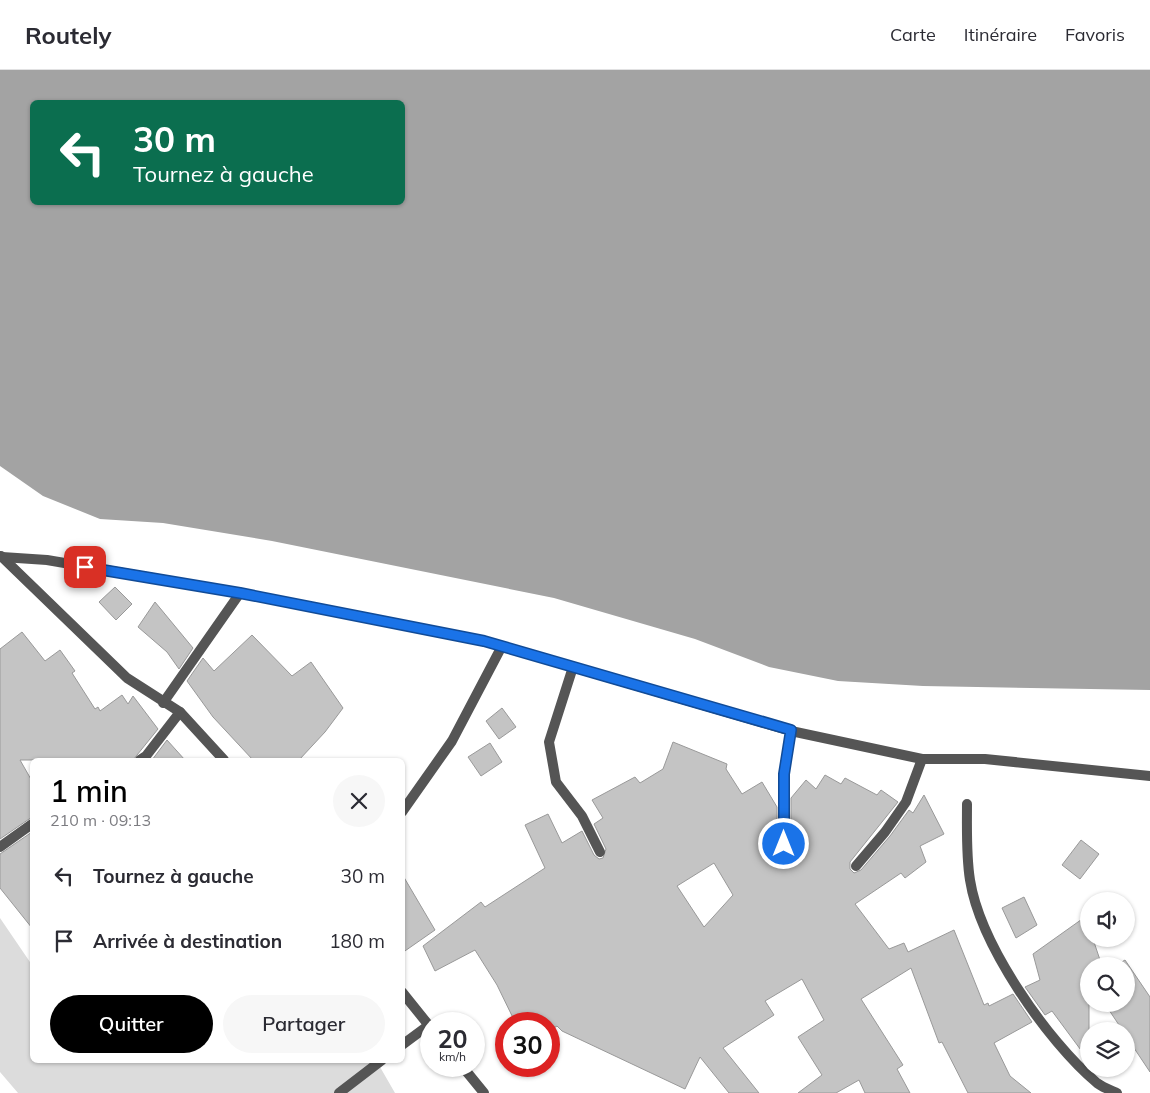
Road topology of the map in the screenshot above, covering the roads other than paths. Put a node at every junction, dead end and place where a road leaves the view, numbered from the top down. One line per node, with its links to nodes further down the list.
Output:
1 (1, 556): 2 (street); 5 (street)
2 (240, 593): 3 (street); 5 (street)
3 (502, 646): 4 (street); 13 (street)
4 (573, 667): 7 (street); 17 (street)
5 (163, 703): 6 (street)
6 (180, 712): 8 (street); 9 (street)
7 (791, 730): 10 (street); 15 (street)
8 (143, 758)
9 (222, 758)
10 (922, 759): 11 (street); 18 (street)
11 (1150, 776)
12 (967, 804): 27 (street)
13 (405, 808)
14 (30, 825): 16 (street)
15 (784, 844)
16 (0, 847)
17 (600, 852)
18 (856, 866)
19 (405, 996): 20 (street)
20 (420, 1014)
21 (420, 1033): 22 (street)
22 (405, 1043)
23 (378, 1063): 25 (street)
24 (471, 1077): 26 (street)
25 (339, 1093)
26 (484, 1093)
27 (1117, 1093)

